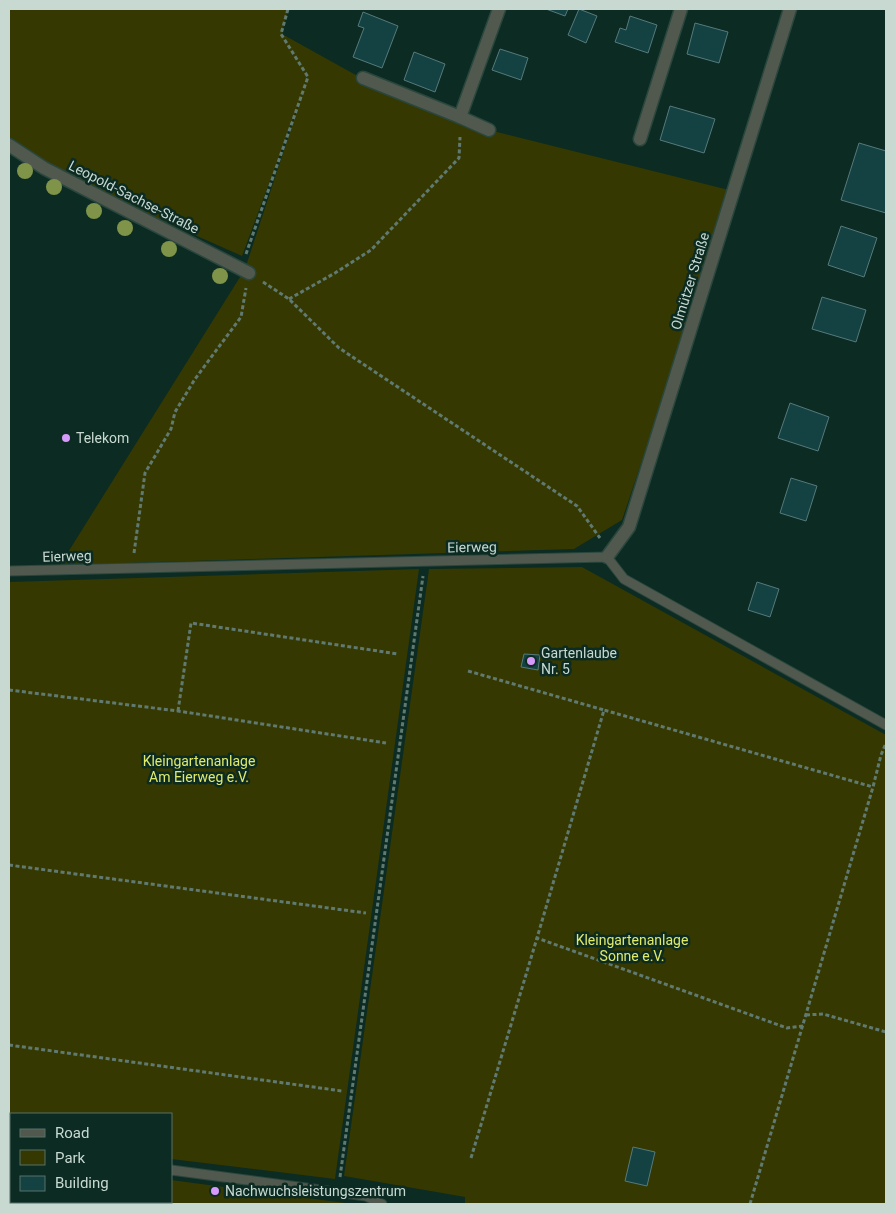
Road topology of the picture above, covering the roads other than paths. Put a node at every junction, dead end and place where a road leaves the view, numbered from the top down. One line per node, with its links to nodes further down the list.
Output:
1 (499, 9): 5 (street)
2 (681, 9): 7 (street)
3 (790, 9): 10 (street, Olmützer Straße)
4 (363, 78): 5 (street)
5 (460, 118): 6 (street)
6 (489, 130)
7 (640, 139)
8 (9, 144): 9 (street, Leopold-Sachse-Straße)
9 (249, 273)
10 (607, 557): 11 (lane, Eierweg); 12 (lane)
11 (9, 572)
12 (886, 725)
13 (172, 1170): 14 (lane)
14 (382, 1204)

